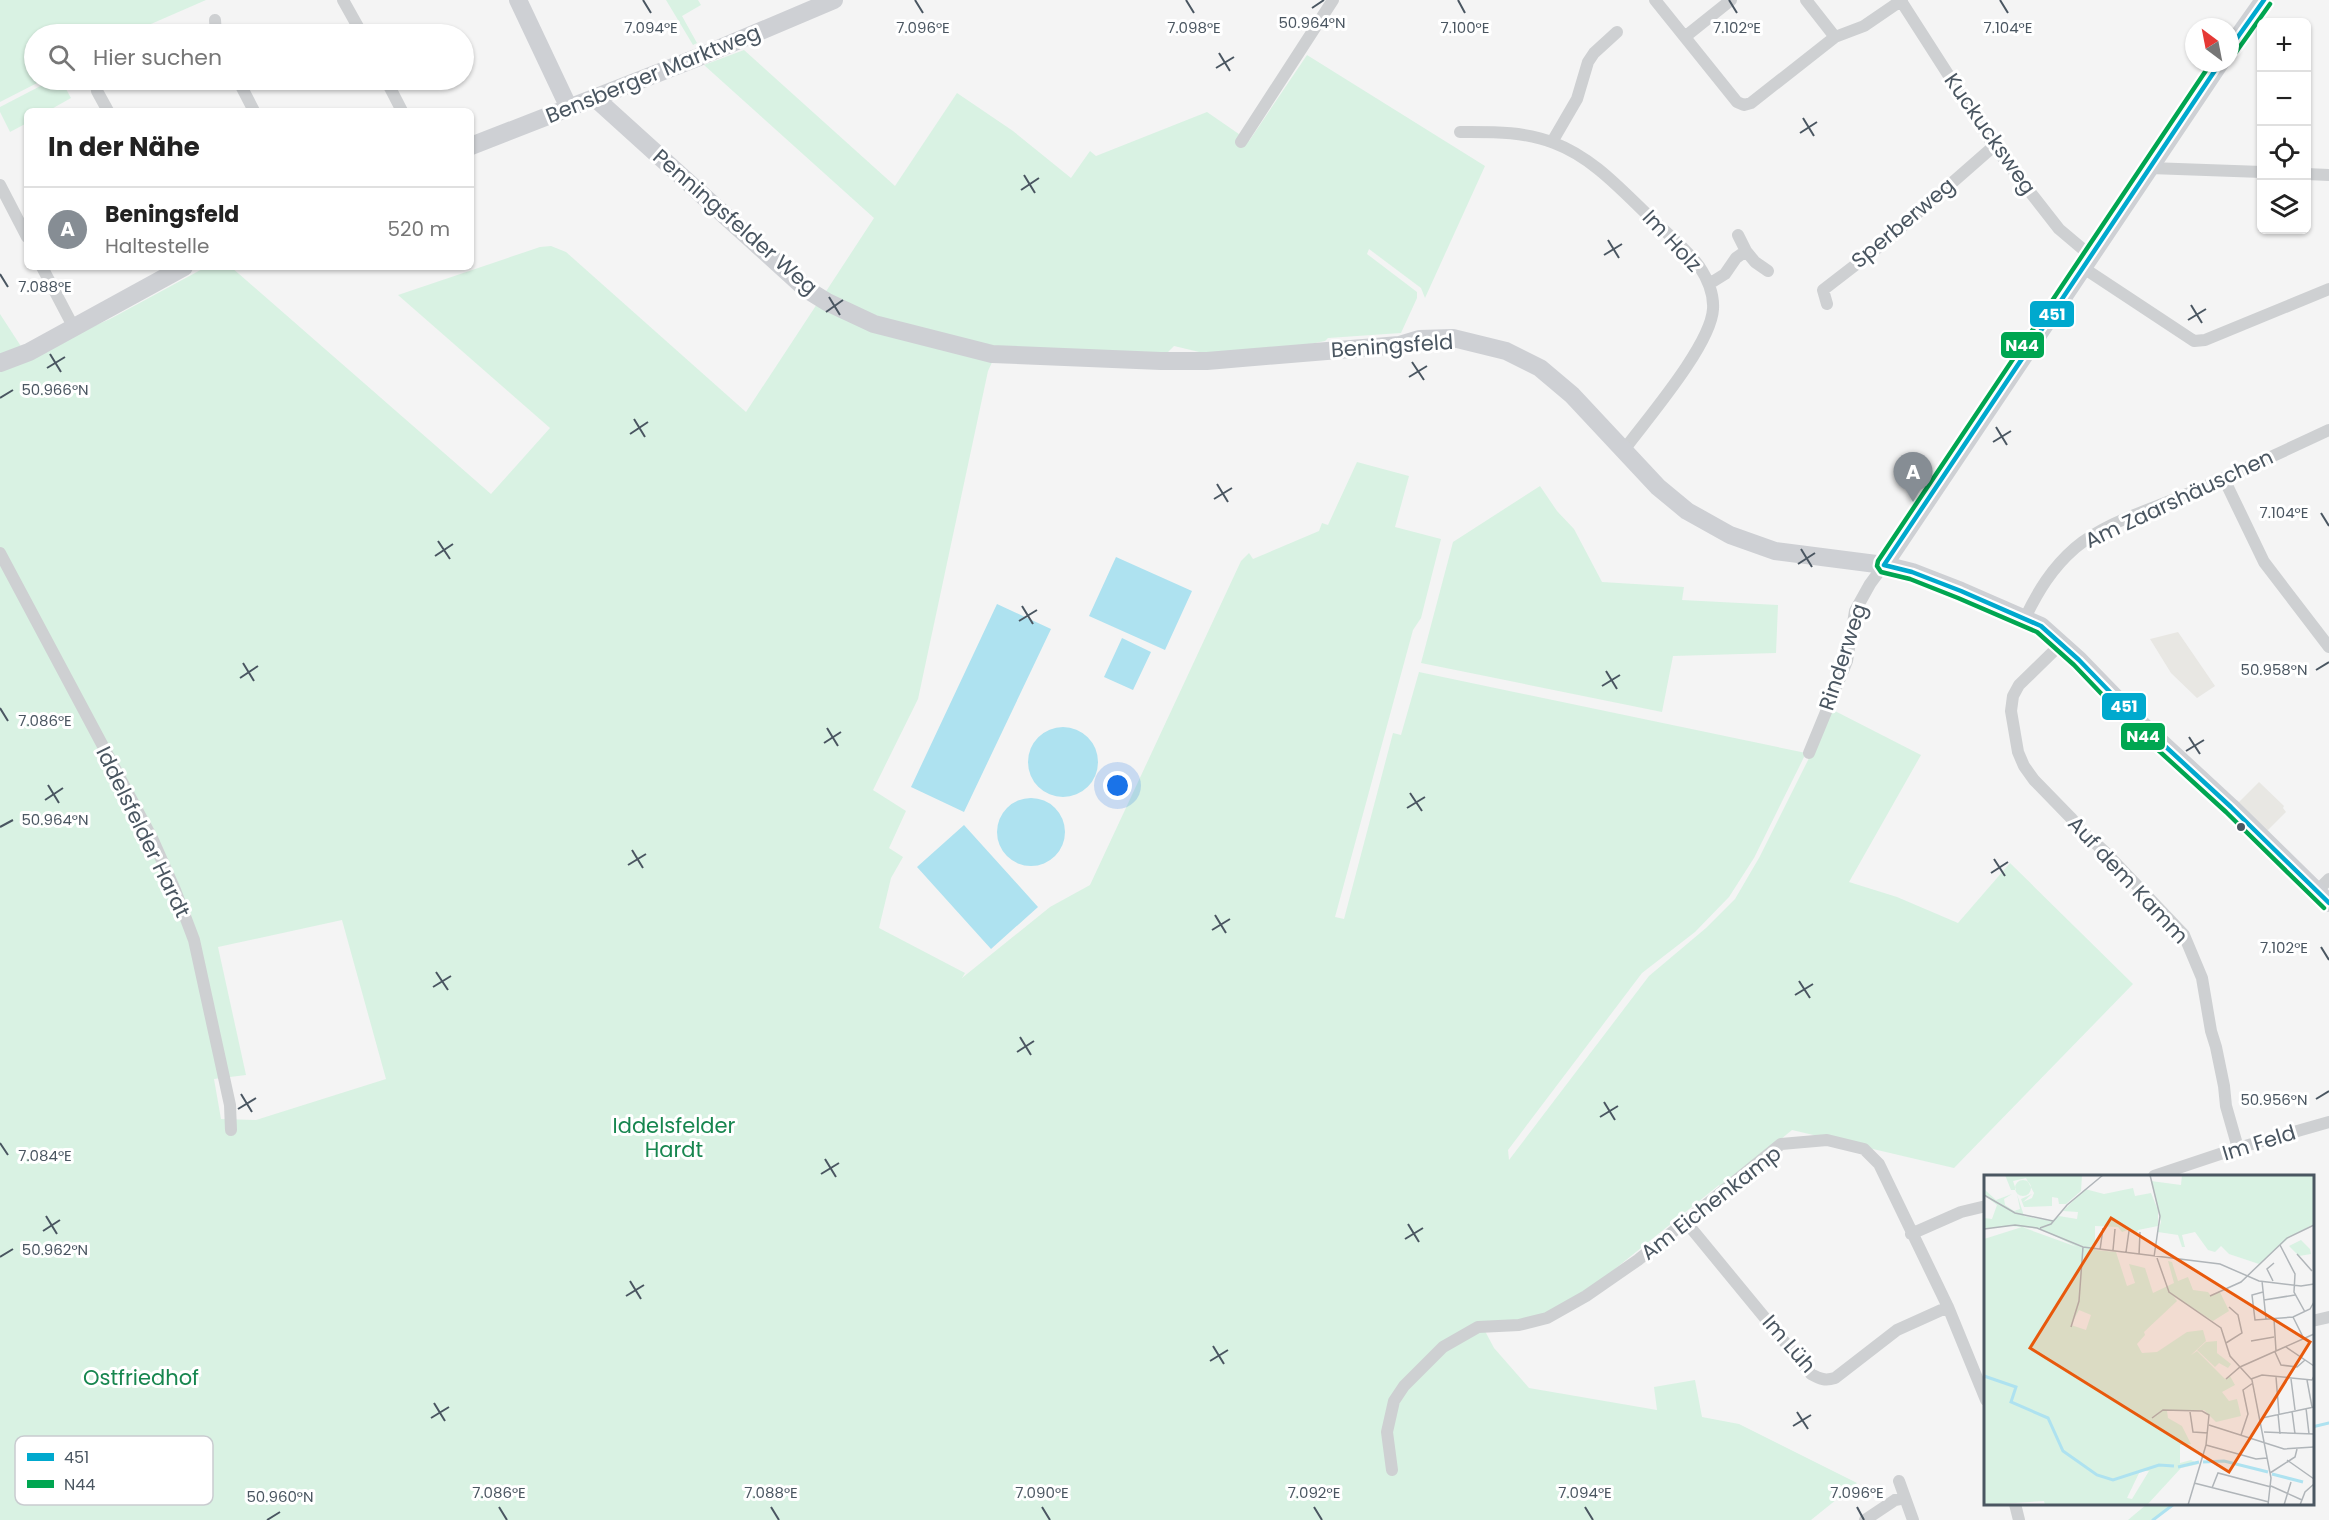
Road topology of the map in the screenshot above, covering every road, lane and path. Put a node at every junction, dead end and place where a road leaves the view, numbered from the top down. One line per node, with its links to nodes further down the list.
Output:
1 (344, 0): 12 (street)
2 (518, 0): 25 (street)
3 (834, 0): 21 (street, Bensberger Marktweg)
4 (1333, 0): 27 (street)
5 (1655, 0): 15 (street)
6 (1731, 0): 15 (street)
7 (1806, 0): 16 (street)
8 (1902, 0): 16 (street); 30 (street, Kuckucksweg)
9 (2257, 2): 14 (street)
10 (215, 20): 11 (street)
11 (215, 24)
12 (357, 24)
13 (1617, 32): 28 (street)
14 (2239, 33)
15 (1686, 36): 16 (street)
16 (1835, 37)
17 (2214, 72): 31 (street)
18 (97, 90): 22 (street)
19 (243, 90): 23 (street)
20 (391, 90): 24 (street)
21 (595, 98): 25 (street, Bensberger Marktweg); 47 (street, Penningsfelder Weg)
22 (106, 108)
23 (252, 108)
24 (400, 108)
25 (569, 108): 29 (street, Bensberger Marktweg)
26 (1460, 132): 28 (street, Im Holz)
27 (1241, 142)
28 (1552, 142): 43 (street, Im Holz)
29 (474, 145)
30 (1994, 146): 39 (street, Kuckucksweg); 45 (street, Sperberweg)
31 (2150, 168): 32 (street); 39 (street)
32 (2257, 172)
33 (2311, 174): 34 (street)
34 (2329, 175)
35 (0, 185): 36 (street)
36 (24, 231)
37 (1738, 235): 38 (street)
38 (1746, 250): 42 (street); 43 (street)
39 (2087, 262): 44 (street, Kuckucksweg); 53 (street)
40 (44, 270): 46 (street)
41 (179, 270): 46 (street)
42 (1768, 271)
43 (1709, 284): 50 (street, Im Holz)
44 (2329, 289)
45 (1827, 304)
46 (74, 328): 48 (street)
47 (1207, 361): 50 (street, Beningsfeld)
48 (0, 363)
49 (2329, 430): 51 (street, Am Zaarshäuschen)
50 (1624, 450): 53 (street, Beningsfeld)
51 (2224, 479): 54 (street, Am Zaarshäuschen); 56 (street)
52 (0, 553): 60 (street, Iddelsfelder Hardt)
53 (1884, 565): 54 (street, Beningsfeld); 57 (street, Rinderweg)
54 (2025, 618): 55 (street, Beningsfeld)
55 (2061, 644): 58 (street, Beningsfeld); 61 (street, Auf dem Kamm)
56 (2329, 647)
57 (1809, 753)
58 (2325, 891)
59 (2329, 1122): 61 (street, Im Feld)
60 (231, 1130)
61 (2238, 1148): 62 (street, Im Feld)
62 (2157, 1175)
63 (1984, 1206): 65 (street)
64 (1686, 1222): 65 (street, Am Eichenkamp); 66 (street, Im Lüh); 70 (street, Am Eichenkamp)
65 (1911, 1234): 66 (street, Am Eichenkamp)
66 (1948, 1308): 69 (street, Am Eichenkamp)
67 (2329, 1317): 68 (street)
68 (2314, 1321)
69 (1984, 1395)
70 (1392, 1470)
71 (1899, 1481): 72 (street)
72 (1905, 1498): 74 (street); 75 (street)
73 (2015, 1505): 76 (street)
74 (1865, 1520)
75 (1913, 1520)
76 (2019, 1520)

